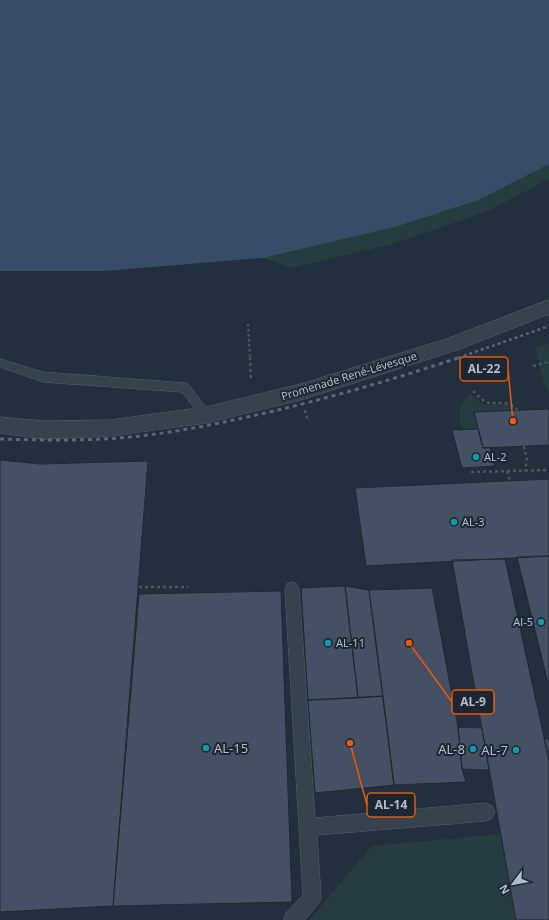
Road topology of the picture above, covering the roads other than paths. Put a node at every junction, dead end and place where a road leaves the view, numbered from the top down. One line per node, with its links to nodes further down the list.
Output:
1 (549, 308): 3 (street, Promenade René-Lévesque)
2 (0, 363): 3 (lane)
3 (206, 414): 4 (street, Promenade René-Lévesque)
4 (0, 425)
5 (292, 590): 7 (lane)
6 (486, 812): 7 (lane)
7 (307, 827): 8 (lane)
8 (294, 920)

